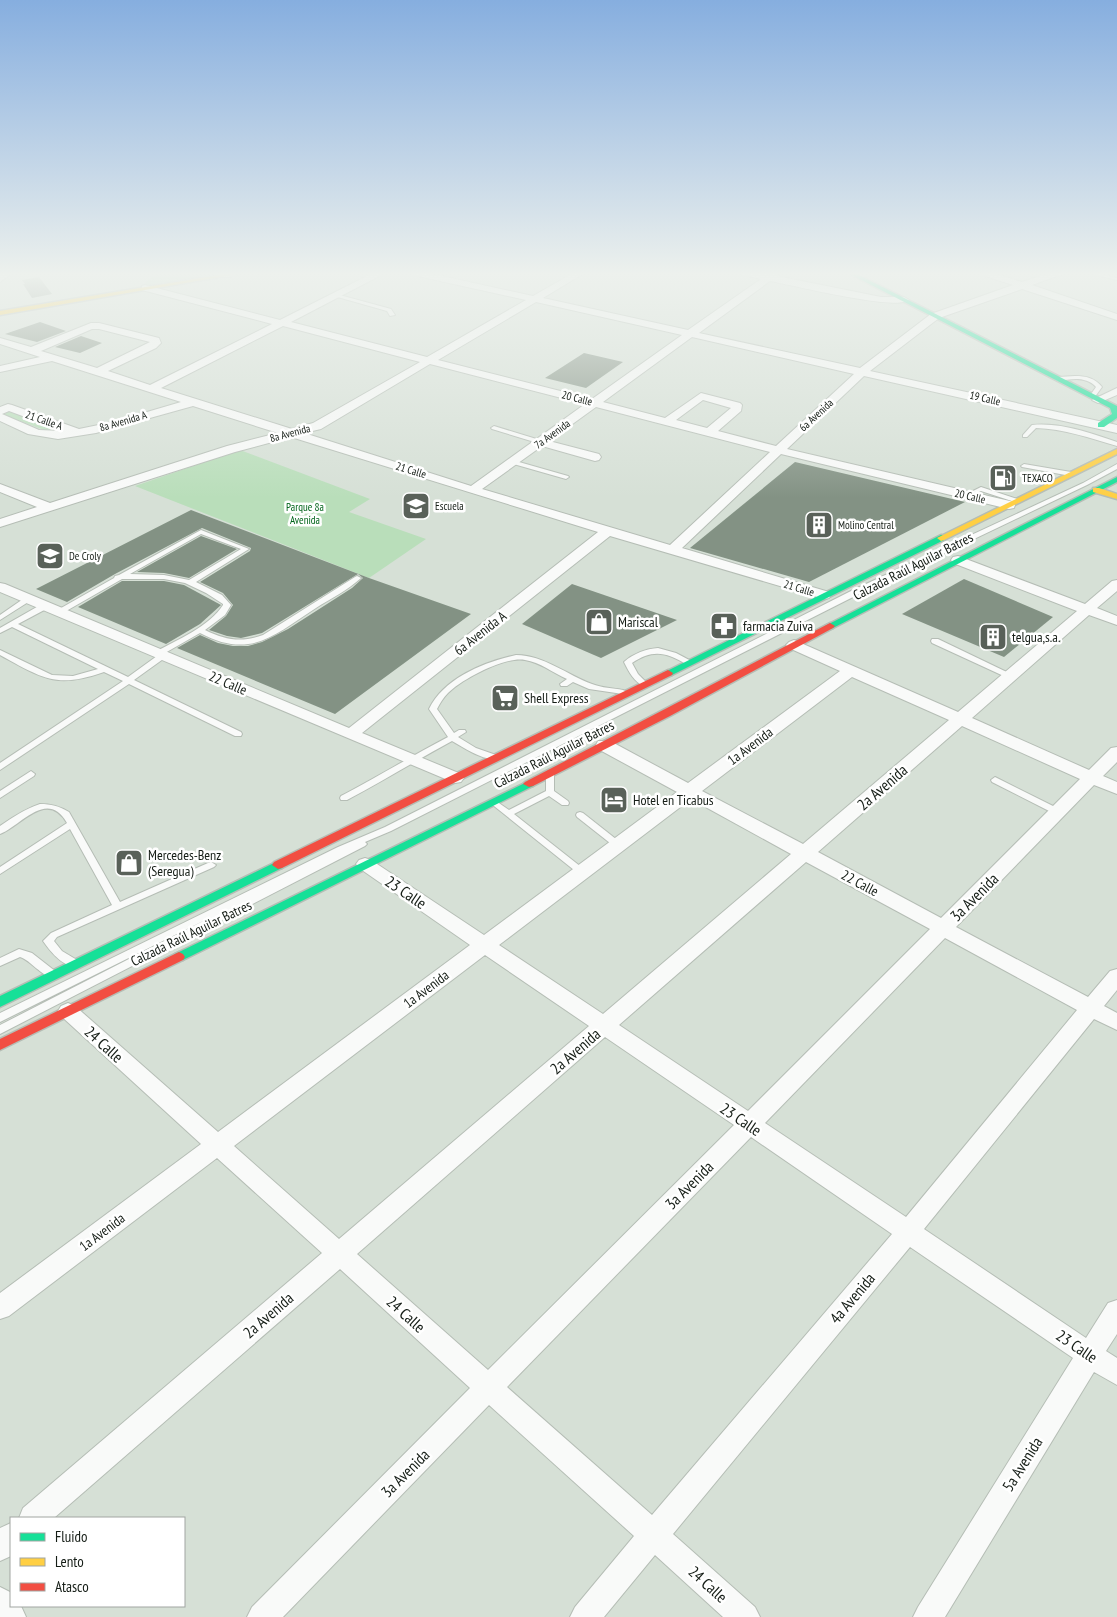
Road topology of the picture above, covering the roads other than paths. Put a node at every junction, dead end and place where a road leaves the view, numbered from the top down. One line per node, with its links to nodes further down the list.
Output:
1 (20, 347): 11 (street, 21 Calle)
2 (39, 347): 11 (street)
3 (149, 347): 16 (street)
4 (232, 347): 17 (street)
5 (377, 347): 13 (street, 20 Calle)
6 (451, 347): 13 (street, 8a Avenida)
7 (671, 347): 21 (street, 7a Avenida)
8 (756, 347): 15 (street, 19 Calle)
9 (894, 347): 15 (street, 6a Avenida)
10 (995, 347): 19 (main road)
11 (31, 351): 12 (street, 21 Calle)
12 (52, 358): 14 (street); 16 (street, 21 Calle)
13 (428, 361): 21 (street, 20 Calle); 31 (street, 8a Avenida)
14 (0, 369)
15 (863, 371): 26 (street, 19 Calle); 35 (street, 6a Avenida)
16 (98, 372): 17 (street, 21 Calle)
17 (151, 389): 20 (street, 21 Calle)
18 (1117, 391): 19 (street)
19 (1095, 398): 23 (main road)
20 (193, 402): 30 (street, 8a Avenida A); 31 (street, 21 Calle)
21 (594, 403): 25 (street, 20 Calle); 33 (street, 7a Avenida)
22 (4, 409): 30 (street, 21 Calle A)
23 (1116, 409): 26 (main road)
24 (0, 417): 30 (street, 8a Avenida A)
25 (668, 421): 29 (street, 20 Calle); 29 (street)
26 (1101, 425): 28 (street, 19 Calle)
27 (494, 428): 33 (lane)
28 (1117, 429)
29 (710, 432): 35 (street, 20 Calle)
30 (81, 433)
31 (291, 433): 45 (street, 21 Calle); 50 (street, 8a Avenida)
32 (1025, 436): 34 (lane)
33 (541, 442): 37 (street); 38 (street, 7a Avenida)
34 (1117, 444)
35 (778, 450): 47 (street, 20 Calle); 53 (street, 6a Avenida)
36 (1117, 451): 41 (main road, Calzada Raúl Aguilar Batres)
37 (595, 457)
38 (512, 462): 42 (lane); 45 (street, 7a Avenida)
39 (1024, 466): 41 (lane)
40 (1117, 466): 108 (lane)
41 (1072, 474): 49 (main road, Calzada Raúl Aguilar Batres)
42 (566, 477)
43 (1117, 479): 46 (main road, Calzada Raúl Aguilar Batres)
44 (0, 488): 50 (street)
45 (473, 490): 52 (street, 21 Calle)
46 (1096, 490): 48 (main road); 54 (main road, Calzada Raúl Aguilar Batres)
47 (968, 495): 49 (street, 20 Calle); 49 (lane)
48 (1117, 497)
49 (1014, 503): 60 (main road, Calzada Raúl Aguilar Batres)
50 (50, 507): 51 (street, 8a Avenida)
51 (0, 523)
52 (608, 531): 53 (street, 21 Calle); 85 (street, 6a Avenida A)
53 (672, 550): 60 (street, 21 Calle)
54 (958, 560): 63 (street); 70 (main road, Calzada Raúl Aguilar Batres)
55 (117, 577): 57 (lane); 57 (lane); 62 (lane)
56 (357, 578): 67 (lane)
57 (191, 582): 67 (lane)
58 (1117, 584): 63 (street, 2a Avenida)
59 (0, 587): 61 (street, 22 Calle)
60 (824, 596): 73 (main road, Calzada Raúl Aguilar Batres)
61 (29, 599): 62 (street, 22 Calle); 64 (lane)
62 (52, 609): 66 (lane); 72 (street, 22 Calle)
63 (1087, 610): 65 (street); 76 (street, 2a Avenida)
64 (0, 618)
65 (1117, 621)
66 (12, 624): 68 (lane); 74 (lane)
67 (200, 630): 72 (lane)
68 (0, 631)
69 (935, 641): 76 (lane)
70 (794, 645): 75 (street); 87 (main road, Calzada Raúl Aguilar Batres)
71 (0, 652): 74 (lane)
72 (160, 654): 78 (lane); 85 (street, 22 Calle)
73 (689, 662): 80 (main road, Calzada Raúl Aguilar Batres); 80 (lane)
74 (104, 669): 78 (lane)
75 (851, 670): 82 (street); 98 (street, 1a Avenida)
76 (1011, 676): 82 (street, 2a Avenida)
77 (573, 680): 79 (lane); 81 (lane); 86 (lane)
78 (128, 681): 84 (lane); 91 (lane)
79 (564, 684)
80 (644, 684): 81 (main road, Calzada Raúl Aguilar Batres)
81 (628, 693): 89 (main road, Calzada Raúl Aguilar Batres)
82 (960, 719): 95 (street); 111 (street, 2a Avenida)
83 (462, 732): 86 (lane)
84 (238, 734)
85 (351, 734): 90 (street, 22 Calle)
86 (452, 737): 89 (lane); 90 (lane)
87 (604, 745): 92 (main road, Calzada Raúl Aguilar Batres); 98 (street, 22 Calle)
88 (1117, 752): 95 (street, 3a Avenida)
89 (495, 758): 94 (main road, Calzada Raúl Aguilar Batres)
90 (411, 760): 94 (street, 22 Calle); 101 (lane)
91 (0, 767)
92 (550, 773): 99 (lane); 102 (main road, Calzada Raúl Aguilar Batres)
93 (31, 774): 100 (lane)
94 (455, 778): 120 (main road, Calzada Raúl Aguilar Batres)
95 (1092, 778): 97 (street); 104 (street, 3a Avenida)
96 (996, 780): 104 (lane)
97 (1117, 789)
98 (690, 791): 110 (street, 1a Avenida); 111 (street, 22 Calle)
99 (550, 792): 103 (lane); 105 (lane)
100 (0, 795)
101 (344, 798)
102 (493, 802): 105 (lane); 112 (main road, Calzada Raúl Aguilar Batres)
103 (565, 804)
104 (1058, 812): 117 (street, 3a Avenida)
105 (508, 814): 115 (lane)
106 (580, 815): 110 (lane)
107 (72, 824): 109 (lane); 114 (lane); 116 (lane)
108 (388, 829): 126 (lane); 129 (lane)
109 (0, 831)
110 (618, 845): 115 (street, 1a Avenida)
111 (804, 853): 117 (street, 22 Calle); 128 (street, 2a Avenida)
112 (366, 864): 118 (street, 23 Calle); 125 (main road, Calzada Raúl Aguilar Batres)
113 (211, 865): 116 (lane)
114 (0, 871)
115 (582, 872): 118 (street, 1a Avenida)
116 (118, 907): 120 (lane)
117 (943, 928): 124 (street, 22 Calle); 131 (street, 3a Avenida)
118 (484, 945): 128 (street, 23 Calle); 132 (street, 1a Avenida)
119 (0, 962): 121 (lane)
120 (76, 965): 121 (main road, Calzada Raúl Aguilar Batres)
121 (54, 976): 123 (main road, Calzada Raúl Aguilar Batres)
122 (1117, 976): 124 (street, 4a Avenida)
123 (0, 1002)
124 (1091, 1008): 127 (street, 22 Calle); 133 (street, 4a Avenida)
125 (68, 1011): 130 (main road, Calzada Raúl Aguilar Batres); 132 (street, 24 Calle)
126 (0, 1018)
127 (1117, 1022)
128 (604, 1026): 131 (street, 23 Calle); 134 (street, 2a Avenida)
129 (0, 1030)
130 (0, 1045)
131 (749, 1124): 133 (street, 23 Calle); 139 (street, 3a Avenida)
132 (218, 1145): 134 (street, 24 Calle); 135 (street, 1a Avenida)
133 (908, 1232): 137 (street, 23 Calle); 141 (street, 4a Avenida)
134 (339, 1254): 139 (street, 24 Calle); 140 (street, 2a Avenida)
135 (0, 1308)
136 (1117, 1311): 137 (street, 5a Avenida)
137 (1089, 1354): 138 (street, 23 Calle); 149 (street, 5a Avenida)
138 (1117, 1373)
139 (489, 1388): 141 (street, 24 Calle); 146 (street, 3a Avenida)
140 (34, 1517)
141 (652, 1534): 147 (street, 4a Avenida); 148 (street, 24 Calle)
142 (10, 1538): 143 (street)
143 (0, 1547)
144 (0, 1602): 145 (street)
145 (11, 1617)
146 (262, 1617)
147 (585, 1617)
148 (745, 1617)
149 (928, 1617)

